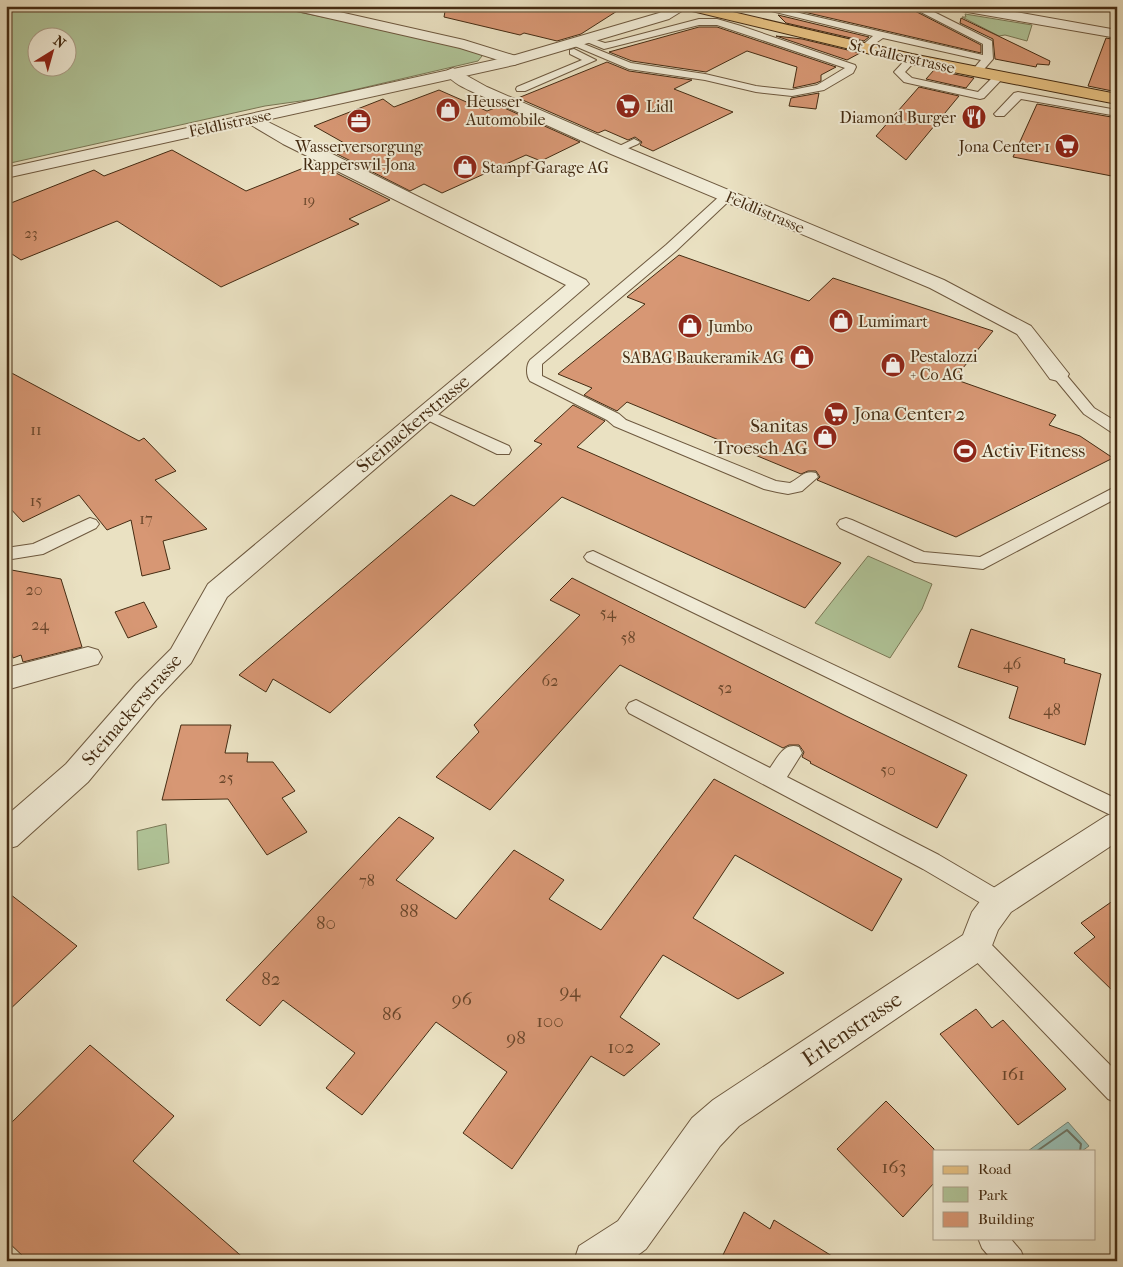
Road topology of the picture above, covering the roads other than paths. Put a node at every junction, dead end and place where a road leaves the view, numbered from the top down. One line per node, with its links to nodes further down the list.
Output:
1 (293, 6): 12 (street)
2 (683, 6): 9 (street, Feldlistrasse)
3 (688, 6): 10 (main road, St. Gallerstrasse)
4 (756, 6): 8 (lane)
5 (914, 6): 13 (lane)
6 (956, 6): 7 (street)
7 (1117, 34)
8 (881, 35): 10 (lane); 13 (lane)
9 (575, 44): 9 (lane); 12 (street, Feldlistrasse); 17 (lane)
10 (864, 48): 11 (main road, St. Gallerstrasse)
11 (912, 59): 15 (main road, St. Gallerstrasse); 16 (lane)
12 (514, 60): 14 (street, Feldlistrasse)
13 (988, 60): 15 (lane)
14 (454, 73): 21 (street, Feldlistrasse); 23 (street, Feldlistrasse)
15 (975, 73): 16 (main road, St. Gallerstrasse)
16 (999, 77): 18 (main road, St. Gallerstrasse)
17 (521, 89)
18 (1117, 99)
19 (1117, 113): 20 (lane)
20 (1000, 114)
21 (252, 119): 22 (street, Feldlistrasse); 25 (street, Steinackerstrasse)
22 (6, 173)
23 (727, 196): 24 (street, Feldlistrasse); 28 (lane)
24 (1058, 374): 26 (lane)
25 (426, 414): 27 (lane); 41 (street, Steinackerstrasse)
26 (1117, 429)
27 (504, 450)
28 (805, 475)
29 (1117, 491): 31 (lane)
30 (90, 524): 32 (lane)
31 (846, 524)
32 (6, 554)
33 (593, 557): 39 (lane)
34 (88, 656): 35 (street)
35 (6, 680)
36 (636, 708): 38 (lane)
37 (792, 753): 38 (lane)
38 (772, 780): 42 (lane)
39 (1117, 809)
40 (1117, 825): 42 (street)
41 (6, 836)
42 (999, 902): 43 (street)
43 (976, 945): 44 (lane); 46 (street, Erlenstrasse)
44 (1117, 1090)
45 (994, 1240): 47 (lane)
46 (599, 1258)
47 (1011, 1261)

